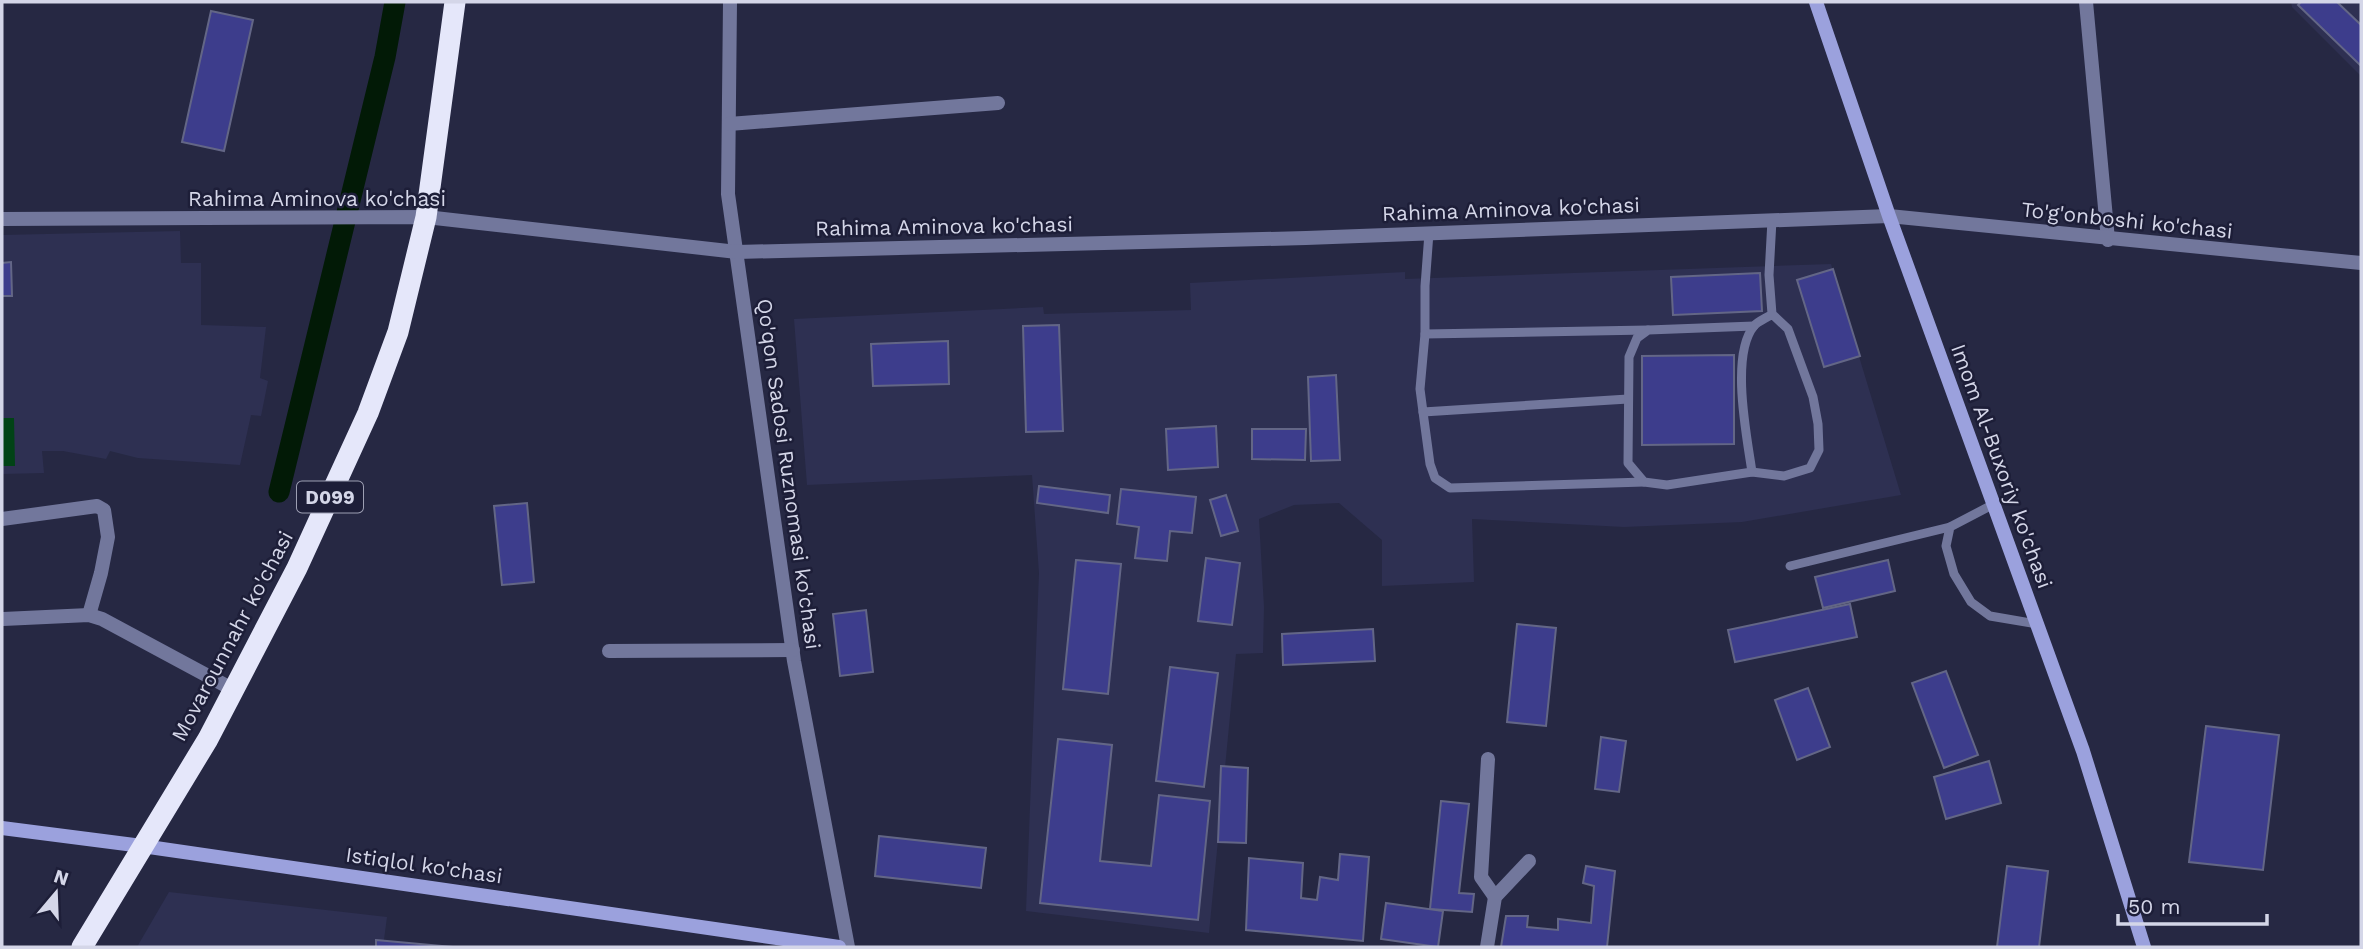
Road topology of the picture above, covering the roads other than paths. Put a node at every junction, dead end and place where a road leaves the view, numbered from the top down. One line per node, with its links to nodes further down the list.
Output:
1 (455, 2): 8 (highway, Movarounnahr ko'chasi / D099)
2 (730, 2): 6 (street, Qo'qon Sadosi Ruznomasi ko'chasi)
3 (1816, 2): 7 (main road, Imom Al-Buxoriy ko'chasi)
4 (2086, 2): 12 (street)
5 (998, 103): 6 (street)
6 (729, 124): 13 (street, Qo'qon Sadosi Ruznomasi ko'chasi)
7 (1889, 216): 10 (street, Rahima Aminova ko'chasi); 12 (street, To'g'onboshi ko'chasi); 23 (main road, Imom Al-Buxoriy ko'chasi)
8 (426, 217): 9 (street, Rahima Aminova ko'chasi); 13 (street, Rahima Aminova ko'chasi); 32 (highway, Movarounnahr ko'chasi / D099)
9 (2, 219)
10 (1772, 220): 11 (street, Rahima Aminova ko'chasi); 15 (lane)
11 (1429, 233): 13 (street, Rahima Aminova ko'chasi); 18 (lane)
12 (2108, 240): 14 (street, To'g'onboshi ko'chasi)
13 (737, 252): 30 (street, Qo'qon Sadosi Ruznomasi ko'chasi)
14 (2361, 264)
15 (1772, 314): 16 (lane); 21 (lane)
16 (1754, 326): 17 (lane); 21 (lane)
17 (1648, 330): 18 (lane); 19 (lane)
18 (1424, 334): 20 (lane)
19 (1628, 399): 20 (lane); 22 (lane)
20 (1423, 412): 22 (lane)
21 (1752, 472): 22 (lane)
22 (1644, 482)
23 (1994, 504): 25 (lane); 29 (main road, Imom Al-Buxoriy ko'chasi)
24 (2, 519): 27 (street)
25 (1950, 527): 26 (lane); 29 (lane)
26 (1790, 566)
27 (89, 615): 28 (street); 32 (street)
28 (3, 619)
29 (2037, 624): 42 (main road, Imom Al-Buxoriy ko'chasi)
30 (793, 650): 31 (street); 40 (street, Qo'qon Sadosi Ruznomasi ko'chasi)
31 (609, 651)
32 (234, 690): 35 (highway, Movarounnahr ko'chasi / D099)
33 (1488, 759): 37 (street)
34 (2, 828): 35 (main road, Istiqlol ko'chasi)
35 (142, 846): 38 (highway, Movarounnahr ko'chasi / D099); 39 (main road, Istiqlol ko'chasi)
36 (1529, 861): 37 (street)
37 (1495, 897): 41 (street)
38 (82, 947)
39 (839, 947)
40 (848, 947)
41 (1487, 947)
42 (2144, 947)

